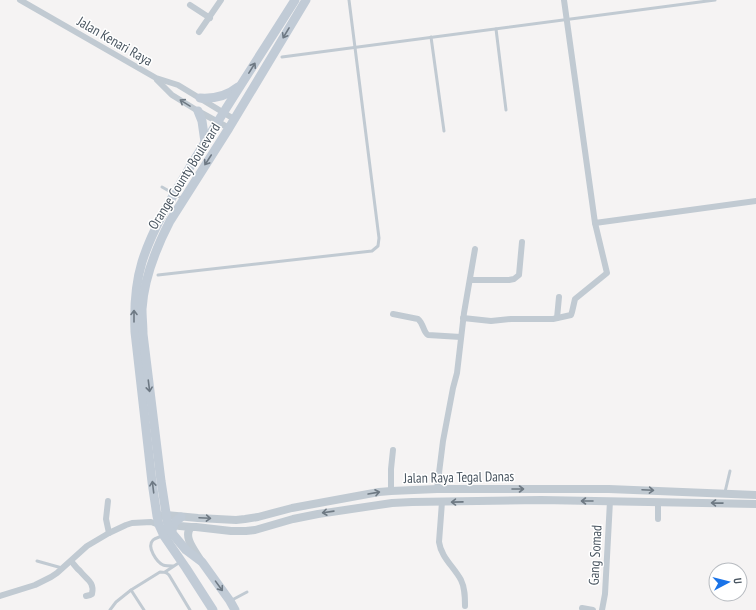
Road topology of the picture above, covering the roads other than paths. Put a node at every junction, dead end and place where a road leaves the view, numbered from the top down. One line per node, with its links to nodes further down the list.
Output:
1 (20, 0): 16 (street, Jalan Kenari Raya)
2 (221, 0): 9 (street)
3 (295, 0): 17 (main road, Orange County Boulevard, one-way to 3)
4 (306, 0): 22 (main road, Orange County Boulevard, one-way to 22)
5 (349, 0): 14 (lane)
6 (564, 0): 10 (street)
7 (714, 0): 10 (lane)
8 (190, 5): 9 (street)
9 (210, 18): 12 (street)
10 (566, 20): 11 (lane); 31 (street)
11 (496, 29): 13 (lane); 19 (lane)
12 (200, 32)
13 (431, 37): 14 (lane); 25 (lane)
14 (355, 47): 15 (lane); 34 (lane)
15 (282, 57)
16 (156, 78): 18 (street, Jalan Kenari Raya); 20 (street, Jalan Kenari Raya, one-way to 16)
17 (242, 84): 18 (main road); 21 (main road, Orange County Boulevard)
18 (200, 98): 21 (street, Jalan Kenari Raya)
19 (506, 110)
20 (198, 111): 23 (street, Jalan Kenari Raya); 26 (main road)
21 (223, 112): 22 (street, Jalan Kenari Raya); 23 (main road, Orange County Boulevard)
22 (234, 119): 24 (main road, Orange County Boulevard)
23 (218, 121): 24 (street, Jalan Kenari Raya); 26 (main road, Orange County Boulevard)
24 (229, 128): 29 (main road, Orange County Boulevard, one-way to 29)
25 (444, 131)
26 (205, 142): 28 (main road, Orange County Boulevard)
27 (162, 187): 28 (lane)
28 (174, 194): 29 (lane); 58 (main road, Orange County Boulevard, one-way to 28)
29 (183, 199): 58 (main road, Orange County Boulevard, one-way to 58)
30 (756, 201): 31 (street)
31 (594, 223): 39 (street)
32 (522, 242): 35 (street)
33 (474, 249): 35 (street)
34 (158, 275)
35 (470, 280): 38 (street)
36 (559, 297): 39 (street)
37 (393, 314): 40 (street)
38 (463, 318): 39 (street); 40 (street)
39 (557, 318)
40 (460, 338): 43 (street)
41 (393, 450): 46 (street)
42 (730, 471): 47 (lane)
43 (437, 489): 44 (street, Jalan Raya Tegal Danas, one-way to 44); 45 (street, Jalan Raya Tegal Danas)
44 (541, 489): 47 (street, Jalan Raya Tegal Danas, one-way to 47); 49 (street)
45 (412, 490): 46 (street, Jalan Raya Tegal Danas); 52 (street)
46 (391, 491): 56 (street, Jalan Raya Tegal Danas, one-way to 46)
47 (724, 494): 48 (street, Jalan Raya Tegal Danas)
48 (756, 495)
49 (541, 500): 51 (street, Jalan Raya Tegal Danas, one-way to 49); 53 (street, Jalan Raya Tegal Danas, one-way to 53)
50 (108, 501): 60 (street)
51 (610, 501): 54 (street, Jalan Raya Tegal Danas); 81 (street, Gang Somad)
52 (412, 502): 53 (street, Jalan Raya Tegal Danas); 59 (street, Jalan Raya Tegal Danas, one-way to 59)
53 (442, 502): 73 (street)
54 (658, 502): 55 (street, Jalan Raya Tegal Danas, one-way to 54); 57 (street)
55 (756, 504)
56 (181, 517): 58 (main road)
57 (658, 519)
58 (164, 525): 59 (street, Jalan Raya Tegal Danas); 60 (street); 63 (main road); 64 (main road); 65 (lane)
59 (191, 527): 63 (street)
60 (109, 533): 62 (street)
61 (37, 561): 66 (lane)
62 (71, 561): 66 (street); 71 (street)
63 (202, 562): 64 (main road); 72 (main road, one-way to 72)
64 (184, 565): 65 (lane); 78 (main road)
65 (173, 566): 67 (lane)
66 (62, 568): 70 (street)
67 (165, 572): 68 (lane); 77 (lane)
68 (131, 590): 75 (lane); 76 (lane)
69 (247, 592): 72 (lane)
70 (0, 596)
71 (86, 596)
72 (230, 601): 79 (main road)
73 (465, 606)
74 (582, 608): 80 (street)
75 (110, 610)
76 (144, 610)
77 (190, 610)
78 (213, 610)
79 (235, 610)
80 (593, 610)
81 (602, 610)

